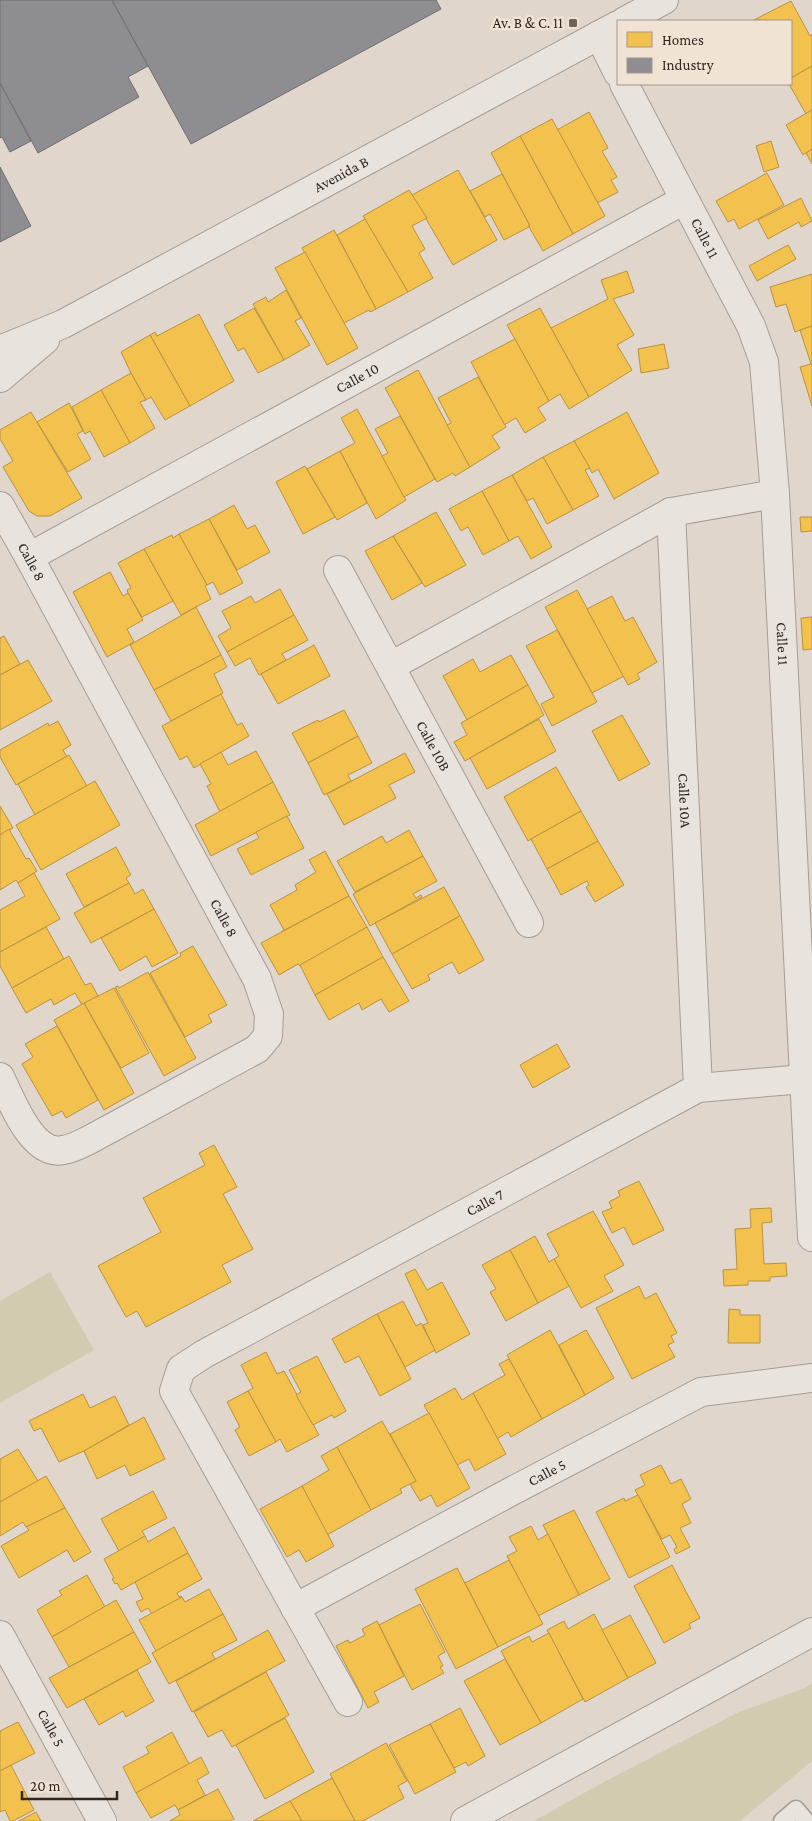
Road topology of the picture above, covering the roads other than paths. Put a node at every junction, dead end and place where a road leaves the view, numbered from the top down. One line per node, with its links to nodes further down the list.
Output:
1 (664, 0): 2 (street)
2 (627, 20)
3 (608, 30): 4 (street); 7 (street, Avenida B)
4 (617, 69)
5 (625, 85): 6 (street, Calle 11)
6 (684, 200): 10 (street, Calle 11); 13 (street, Calle 10)
7 (64, 324): 8 (street, Avenida B); 9 (street, Avenida B)
8 (0, 350)
9 (0, 378)
10 (775, 494): 12 (street); 17 (street, Calle 11)
11 (0, 506): 13 (street, Calle 8)
12 (671, 512): 15 (street); 20 (street, Calle 10A)
13 (30, 557): 18 (street, Calle 8)
14 (338, 570): 15 (street, Calle 10B)
15 (391, 666): 16 (street, Calle 10B)
16 (529, 923)
17 (804, 940): 19 (street, Calle 11)
18 (0, 1077)
19 (804, 1079): 20 (street, Calle 7); 21 (street, Calle 11)
20 (698, 1088): 23 (street, Calle 7)
21 (812, 1237)
22 (812, 1378): 23 (street, Calle 5)
23 (295, 1608): 26 (street)
24 (812, 1632): 28 (street)
25 (0, 1635): 27 (street, Calle 5)
26 (348, 1702)
27 (102, 1821)
28 (464, 1821)
29 (782, 1821): 30 (lane)
30 (806, 1821)

